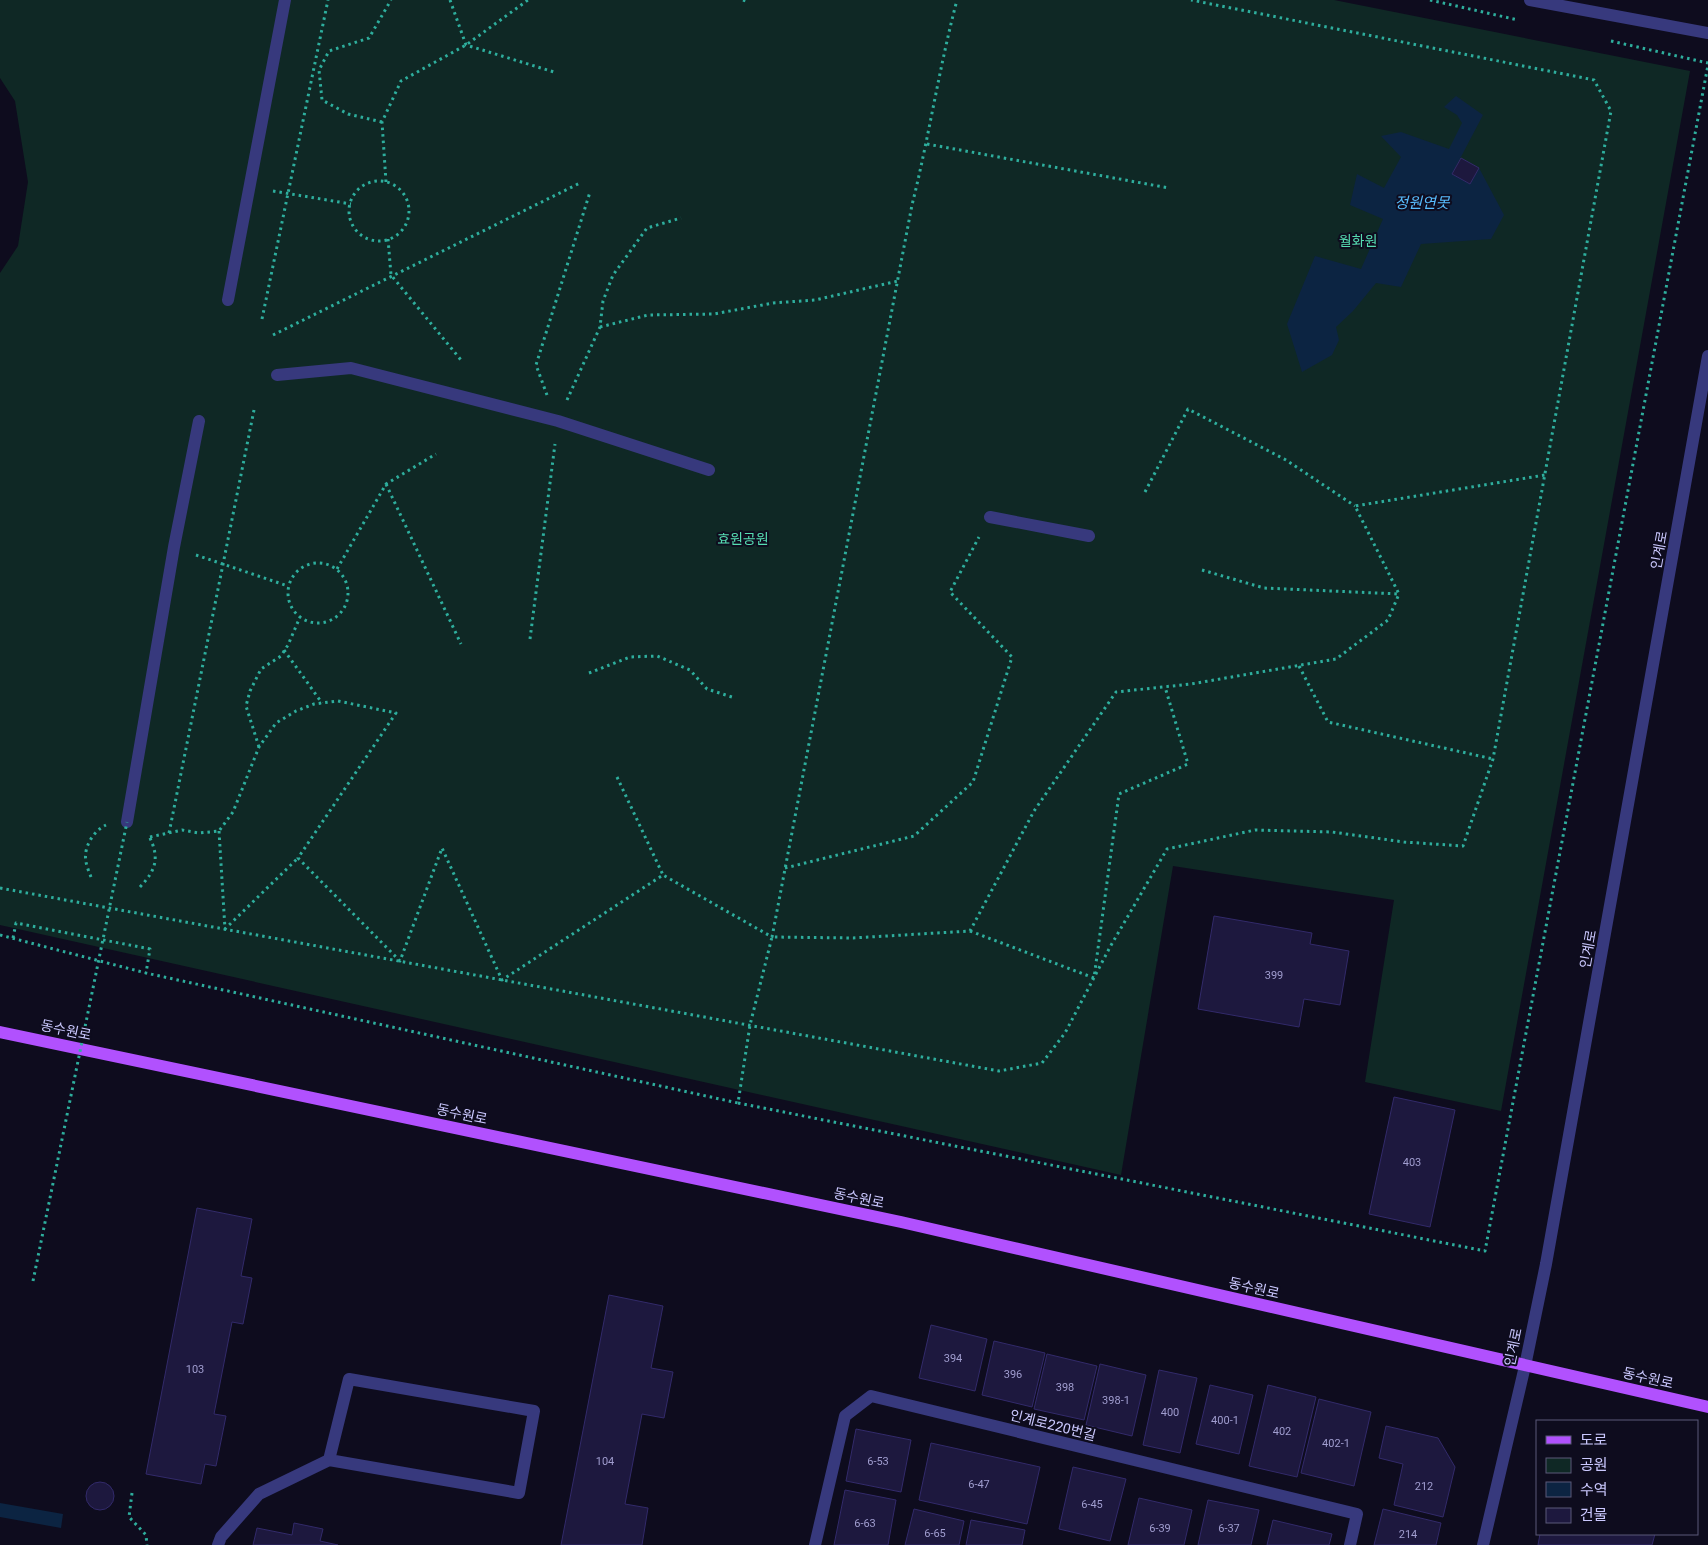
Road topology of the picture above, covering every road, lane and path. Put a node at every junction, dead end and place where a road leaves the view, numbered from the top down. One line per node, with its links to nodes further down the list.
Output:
1 (285, 0): 17 (street)
2 (328, 0): 20 (path)
3 (391, 0): 13 (path)
4 (450, 0): 10 (path)
5 (528, 0): 10 (path)
6 (957, 0): 14 (path)
7 (1190, 0): 38 (path)
8 (1530, 0): 9 (street)
9 (1708, 33)
10 (466, 45): 12 (path); 13 (path)
11 (1708, 64): 85 (path)
12 (554, 72)
13 (382, 122): 15 (path)
14 (927, 144): 18 (path); 25 (path)
15 (386, 182): 21 (path); 23 (path)
16 (580, 182): 24 (path)
17 (249, 188): 20 (path); 26 (street)
18 (1169, 188)
19 (590, 192): 35 (path)
20 (288, 194): 21 (path); 27 (path)
21 (351, 204): 23 (path)
22 (681, 218): 28 (path)
23 (388, 239): 24 (path)
24 (391, 275): 29 (path); 31 (path)
25 (898, 281): 28 (path); 69 (path)
26 (228, 300)
27 (262, 319)
28 (600, 327): 35 (path)
29 (273, 335)
30 (1708, 356): 87 (street, 인계로)
31 (461, 360)
32 (277, 375): 35 (street)
33 (254, 410): 45 (path)
34 (200, 421): 44 (street)
35 (558, 421): 37 (street); 51 (path)
36 (436, 454): 39 (path)
37 (709, 470)
38 (1545, 475): 41 (path); 60 (path)
39 (386, 484): 46 (path); 52 (path)
40 (1145, 492): 41 (path)
41 (1355, 506): 49 (path)
42 (990, 517): 43 (street); 69 (path)
43 (1089, 536)
44 (174, 547): 45 (path); 63 (street)
45 (223, 564): 48 (path); 66 (path)
46 (337, 569): 48 (path); 50 (path)
47 (1202, 570): 49 (path)
48 (288, 586): 50 (path)
49 (1399, 594): 54 (path)
50 (300, 617): 53 (path)
51 (530, 639)
52 (461, 644)
53 (284, 650): 58 (path); 59 (path)
54 (1299, 666): 56 (path); 60 (path)
55 (589, 673): 57 (path)
56 (1165, 687): 75 (path); 81 (path)
57 (735, 698)
58 (322, 704): 59 (path); 68 (path)
59 (259, 748): 64 (path)
60 (1493, 759): 81 (path)
61 (618, 776): 70 (path)
62 (113, 822): 71 (path)
63 (127, 823): 86 (path, bridge)
64 (219, 831): 66 (path); 74 (path)
65 (145, 832): 67 (path)
66 (169, 833): 67 (path)
67 (150, 837): 72 (path)
68 (298, 858): 74 (path); 79 (path)
69 (785, 868): 77 (path)
70 (662, 875): 77 (path); 82 (path)
71 (91, 878)
72 (140, 887)
73 (0, 888): 74 (path)
74 (225, 929): 79 (path)
75 (970, 931): 77 (path); 81 (path)
76 (0, 935): 78 (path)
77 (772, 936): 83 (path)
78 (13, 938): 80 (path); 80 (path)
79 (400, 961): 82 (path); 82 (path)
80 (146, 973): 85 (path)
81 (1094, 978): 83 (path)
82 (502, 980): 83 (path)
83 (750, 1025): 85 (path)
84 (0, 1032): 87 (main road, 동수원로)
85 (738, 1103)
86 (33, 1281)
87 (1525, 1366): 88 (main road, 동수원로); 95 (street, 인계로)
88 (1708, 1407)
89 (329, 1460): 89 (street); 92 (street)
90 (132, 1493): 91 (path)
91 (148, 1545)
92 (218, 1545)
93 (815, 1545): 94 (street, 인계로220번길)
94 (1350, 1545)
95 (1483, 1545)

